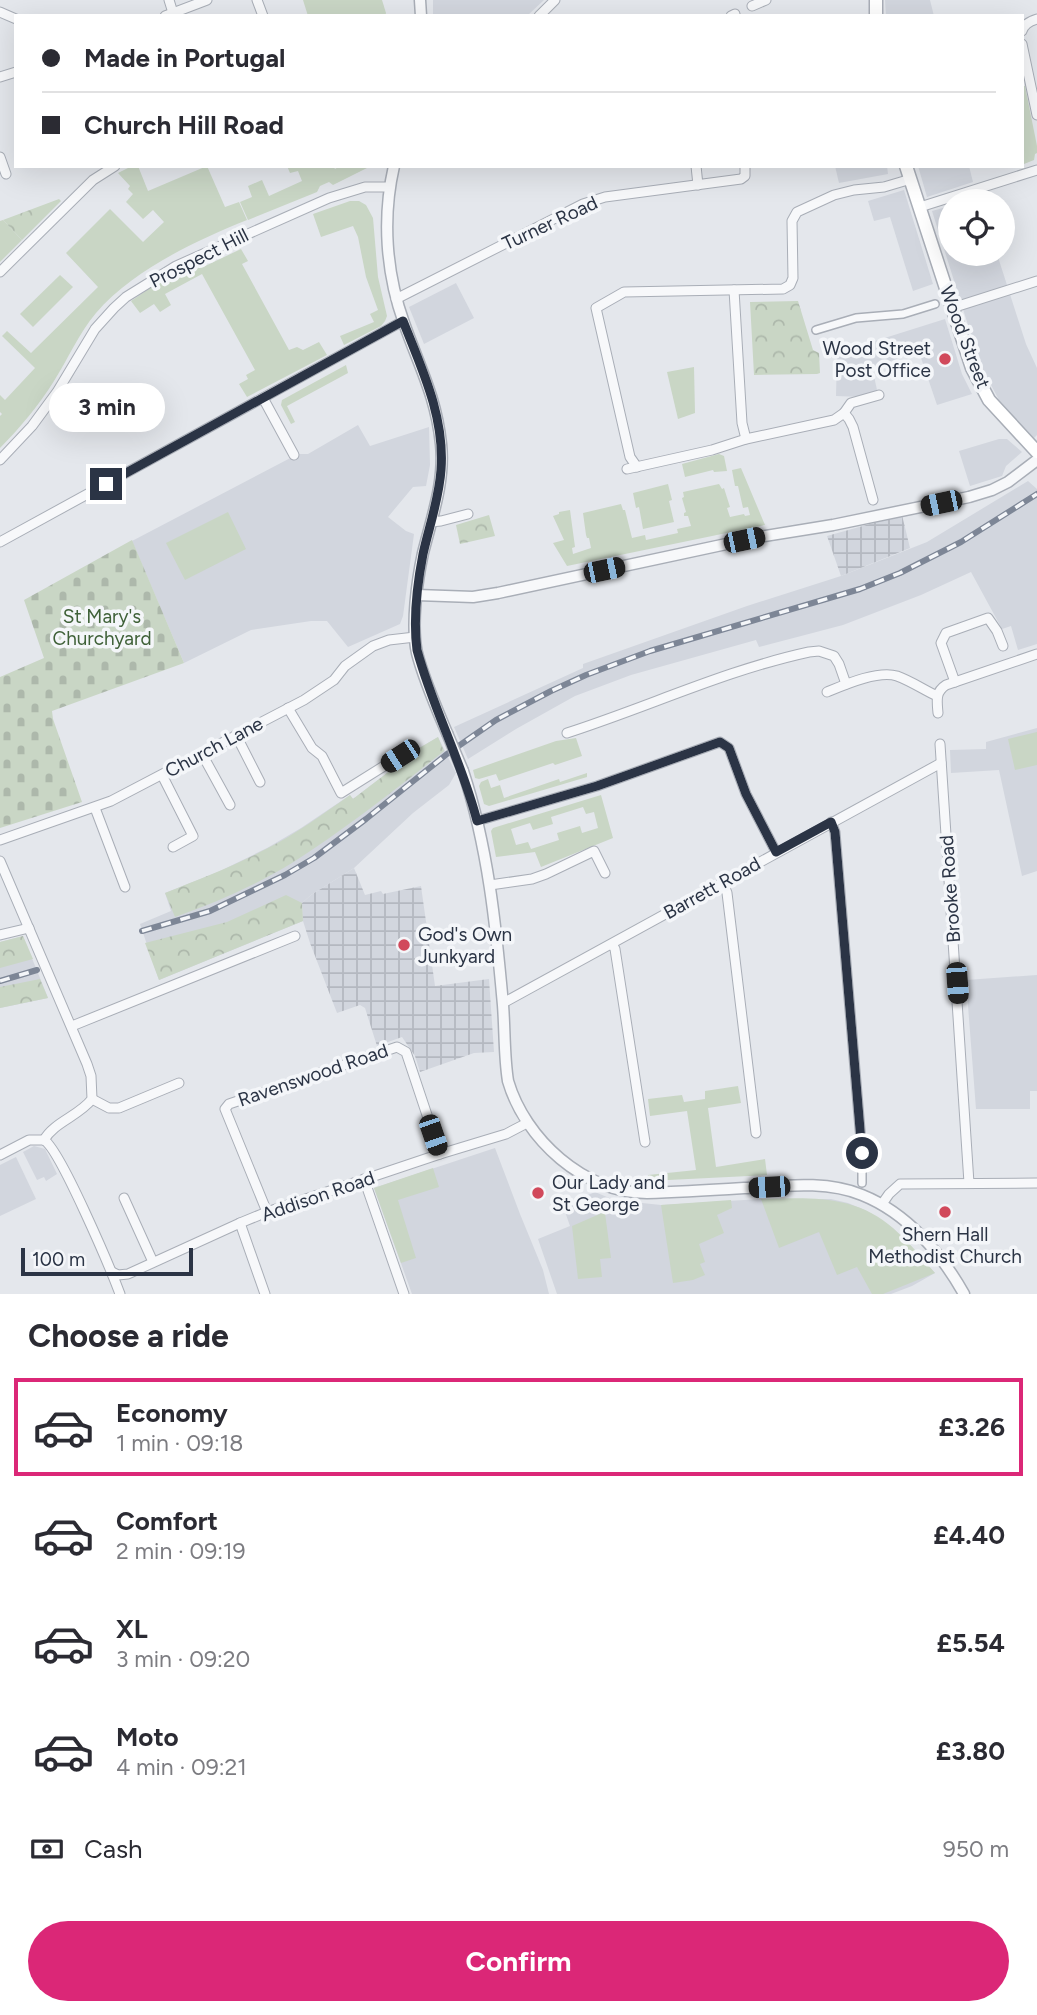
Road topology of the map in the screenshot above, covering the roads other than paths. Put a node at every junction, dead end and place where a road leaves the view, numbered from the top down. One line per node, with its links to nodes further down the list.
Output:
1 (169, 0): 6 (street)
2 (207, 0): 6 (street)
3 (555, 0): 7 (street)
4 (766, 0): 5 (street)
5 (752, 6)
6 (169, 14)
7 (541, 14)
8 (1025, 68): 9 (street)
9 (1037, 115)
10 (0, 157): 17 (street)
11 (112, 168): 22 (street)
12 (394, 168): 20 (street)
13 (696, 168): 19 (street)
14 (745, 168): 19 (street, Turner Road)
15 (907, 168): 18 (main road, Wood Street)
16 (1037, 170): 21 (street)
17 (6, 174)
18 (911, 179): 21 (main road, Wood Street); 24 (street)
19 (698, 185): 25 (street, Turner Road)
20 (389, 187): 25 (street); 36 (street, Prospect Hill)
21 (920, 207): 27 (main road, Wood Street)
22 (0, 272)
23 (1037, 282): 27 (street)
24 (734, 290): 33 (street); 33 (street)
25 (396, 299): 28 (street)
26 (935, 304): 29 (street)
27 (952, 308): 34 (main road, Wood Street)
28 (403, 321): 31 (street); 40 (street)
29 (816, 330)
30 (878, 395): 32 (street)
31 (263, 398): 35 (street); 41 (street)
32 (844, 413): 33 (street); 38 (street)
33 (746, 439)
34 (1037, 452)
35 (294, 456)
36 (0, 460)
37 (1037, 460): 42 (street)
38 (873, 500)
39 (468, 514): 40 (street)
40 (431, 522): 42 (street)
41 (0, 542)
42 (417, 595): 43 (street)
43 (415, 637): 50 (street, Church Lane); 62 (street, bridge)
44 (1003, 646): 46 (street)
45 (1037, 654): 46 (street)
46 (955, 682): 49 (street)
47 (846, 684): 48 (street); 49 (street); 52 (street)
48 (827, 692)
49 (937, 696): 51 (street)
50 (288, 708): 53 (street, Church Lane); 56 (street)
51 (938, 713)
52 (567, 733)
53 (236, 735): 55 (street, Church Lane); 59 (street)
54 (940, 744): 57 (street)
55 (202, 754): 58 (street, Church Lane); 60 (street)
56 (400, 756)
57 (941, 763): 63 (street, Barrett Road); 89 (street, Brooke Road)
58 (162, 775): 61 (street, Church Lane); 65 (street)
59 (260, 782)
60 (230, 805)
61 (95, 808): 64 (street, Church Lane); 71 (street)
62 (477, 821): 66 (street); 70 (street)
63 (831, 822): 66 (street, Barrett Road); 84 (street)
64 (0, 840)
65 (173, 847)
66 (776, 852): 69 (street, Barrett Road)
67 (0, 861): 72 (street)
68 (605, 873): 70 (street)
69 (723, 883): 75 (street, Barrett Road); 81 (street)
70 (490, 885): 76 (street)
71 (125, 887)
72 (29, 928): 73 (street); 77 (street)
73 (0, 935)
74 (295, 936): 77 (street)
75 (612, 944): 76 (street, Barrett Road); 83 (street)
76 (503, 1003): 80 (street)
77 (72, 1026): 79 (street)
78 (179, 1083): 79 (street)
79 (92, 1099): 82 (street)
80 (527, 1123): 85 (street, Addison Road); 92 (street)
81 (756, 1133)
82 (44, 1140): 86 (street); 96 (street)
83 (645, 1142)
84 (862, 1153): 88 (street)
85 (440, 1154): 87 (street, Addison Road); 93 (street, Ravenswood Road)
86 (0, 1155)
87 (364, 1179): 93 (street, Addison Road); 99 (street)
88 (862, 1183)
89 (969, 1183): 90 (street); 92 (street)
90 (1037, 1183)
91 (124, 1198): 95 (street)
92 (883, 1205): 100 (street)
93 (267, 1212): 94 (street, Addison Road)
94 (240, 1223): 95 (street, Addison Road); 98 (street)
95 (153, 1262): 96 (street, Addison Road)
96 (112, 1272): 97 (street)
97 (120, 1294)
98 (265, 1294)
99 (404, 1294)
100 (964, 1294)

